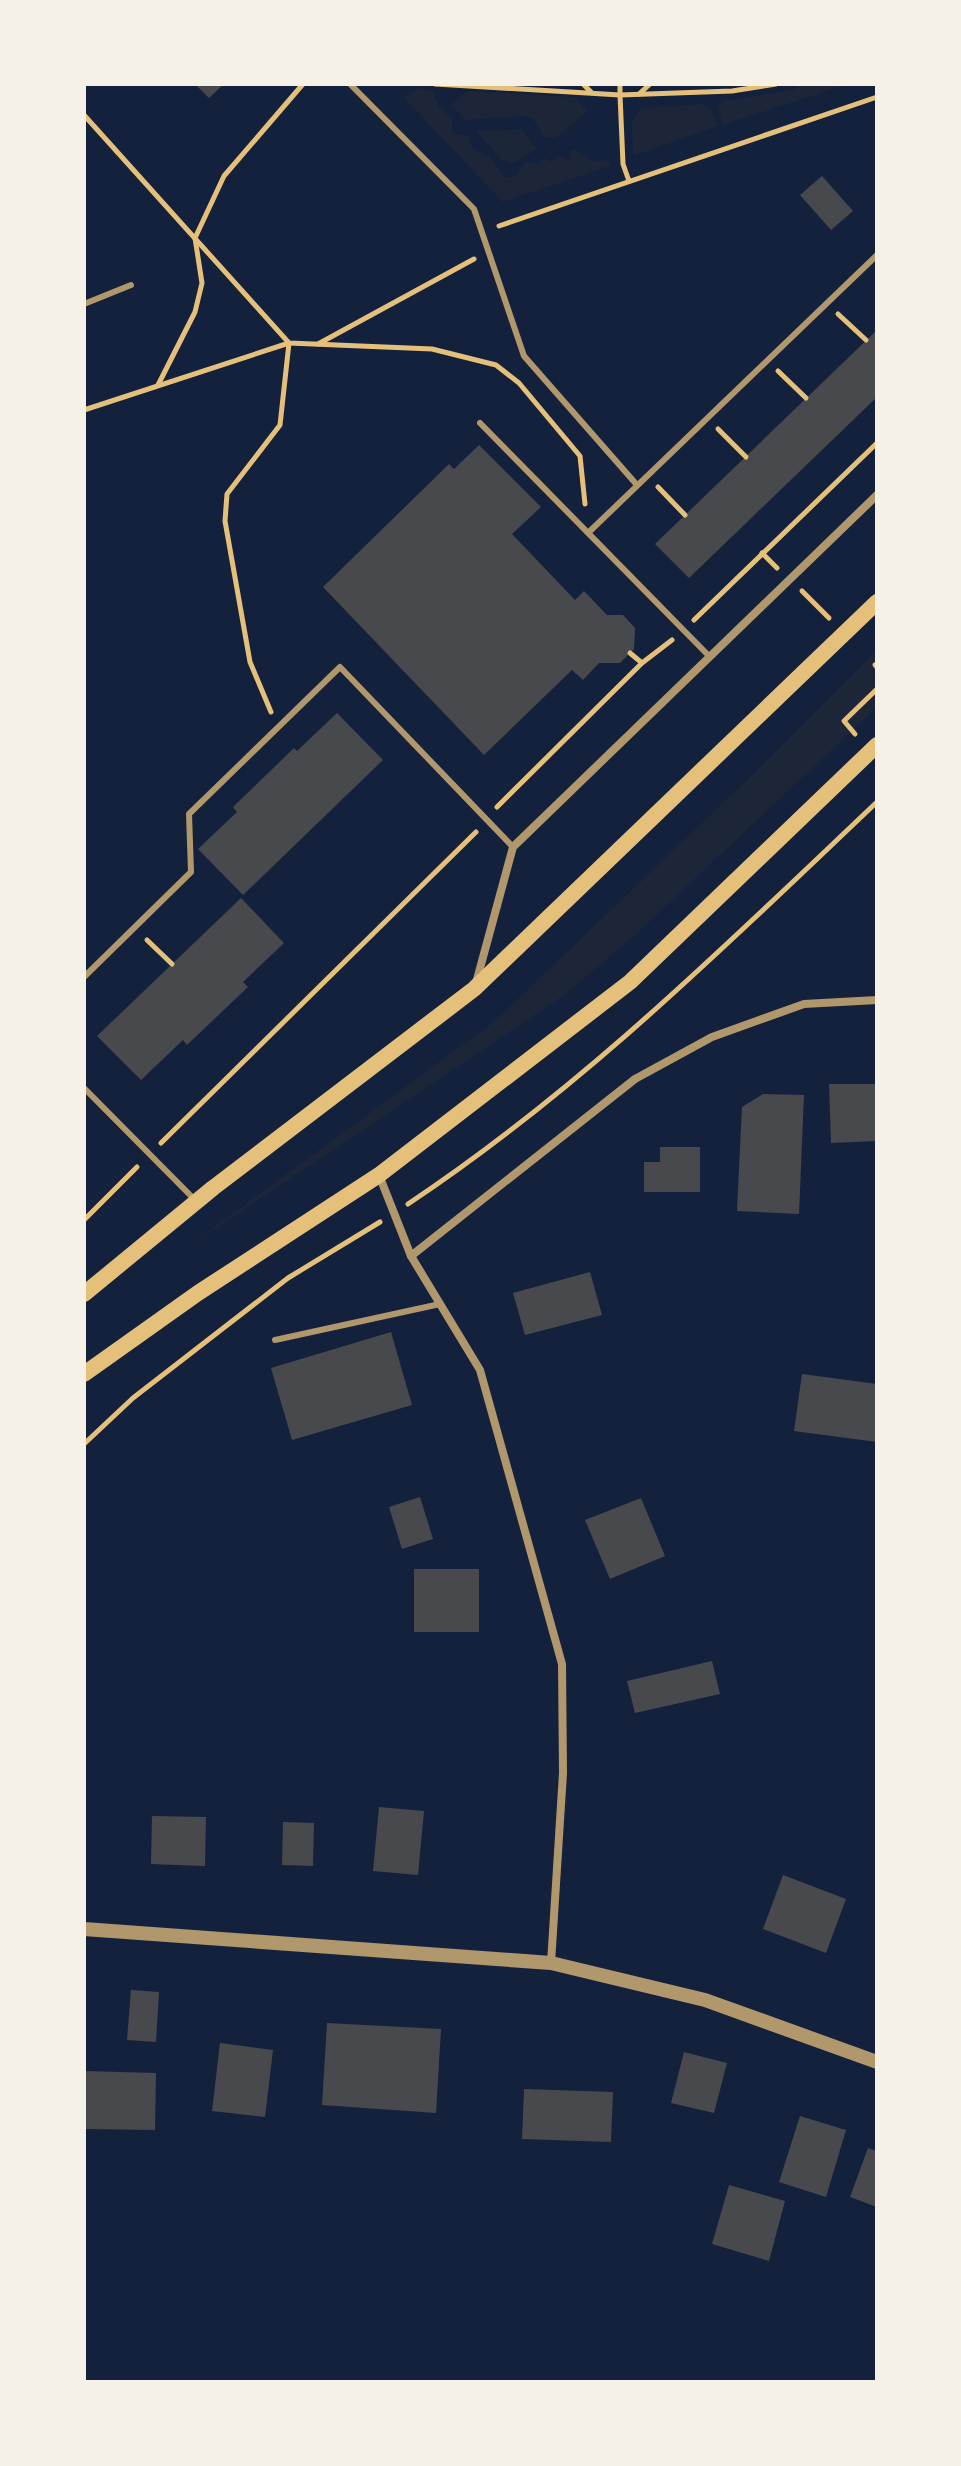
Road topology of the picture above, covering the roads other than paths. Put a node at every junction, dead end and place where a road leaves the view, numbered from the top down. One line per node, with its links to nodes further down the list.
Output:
1 (350, 84): 6 (lane)
2 (877, 255): 6 (lane)
3 (131, 285): 4 (lane)
4 (84, 304)
5 (480, 423): 8 (lane)
6 (637, 485): 8 (lane)
7 (877, 495): 10 (street)
8 (588, 533): 10 (lane)
9 (877, 602): 14 (main road)
10 (709, 656): 12 (street)
11 (877, 745): 17 (main road)
12 (513, 847): 13 (lane); 14 (street)
13 (84, 977)
14 (474, 989): 18 (main road)
15 (877, 1000): 19 (street)
16 (84, 1088): 18 (lane)
17 (379, 1175): 19 (street); 23 (main road)
18 (198, 1202): 20 (main road)
19 (411, 1256): 21 (street)
20 (84, 1294)
21 (440, 1304): 22 (lane); 25 (street)
22 (275, 1340)
23 (84, 1374)
24 (84, 1929): 25 (street)
25 (551, 1963): 26 (street)
26 (877, 2062)

